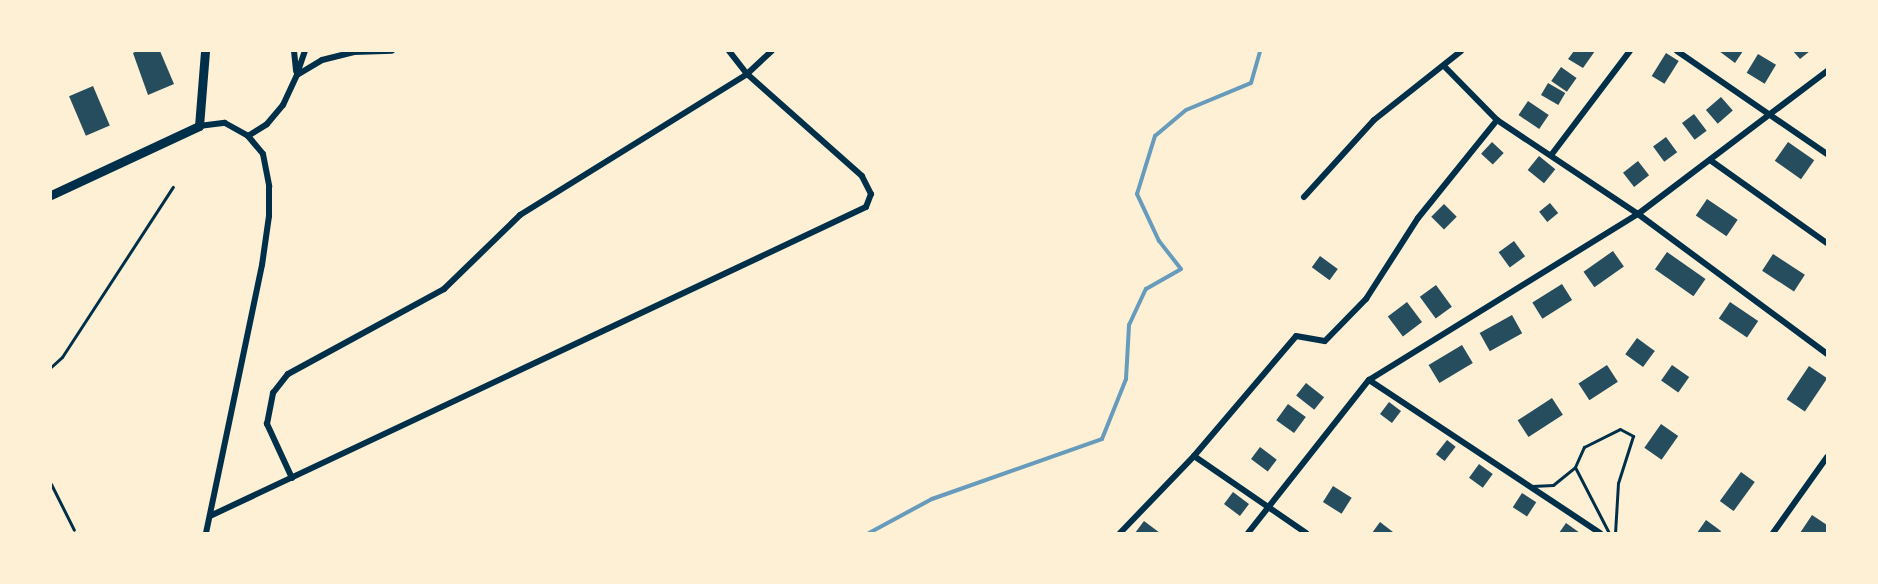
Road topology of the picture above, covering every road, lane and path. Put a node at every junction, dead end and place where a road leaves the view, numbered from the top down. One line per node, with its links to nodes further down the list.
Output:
1 (205, 51): 16 (main road)
2 (294, 51): 13 (street)
3 (305, 51): 13 (street)
4 (392, 51): 13 (street)
5 (729, 51): 12 (street)
6 (772, 51): 12 (street)
7 (1461, 51): 10 (street)
8 (1630, 51): 18 (street)
9 (1677, 51): 14 (street)
10 (1445, 67): 15 (street); 23 (street)
11 (1827, 71): 14 (street)
12 (747, 74): 32 (street); 32 (street)
13 (297, 75): 17 (street)
14 (1773, 115): 19 (street); 20 (street)
15 (1497, 120): 18 (street); 29 (street)
16 (200, 126): 17 (street); 22 (main road)
17 (248, 136): 36 (street)
18 (1552, 154): 24 (street)
19 (1827, 154)
20 (1710, 160): 24 (street); 25 (street)
21 (173, 187): 27 (lane)
22 (51, 195)
23 (1304, 197)
24 (1638, 214): 26 (street); 28 (street)
25 (1827, 243)
26 (1827, 354)
27 (51, 367)
28 (1369, 381): 34 (street); 35 (street)
29 (1194, 456): 35 (street); 39 (street)
30 (1827, 457): 45 (street)
31 (1575, 467): 34 (lane); 43 (lane); 44 (lane)
32 (292, 478): 36 (street)
33 (51, 484): 37 (lane)
34 (1530, 486): 42 (street)
35 (1266, 506): 40 (street); 41 (street)
36 (210, 516): 38 (street)
37 (74, 530)
38 (206, 533)
39 (1120, 533)
40 (1248, 533)
41 (1306, 533)
42 (1599, 533)
43 (1609, 533)
44 (1615, 533)
45 (1773, 533)

